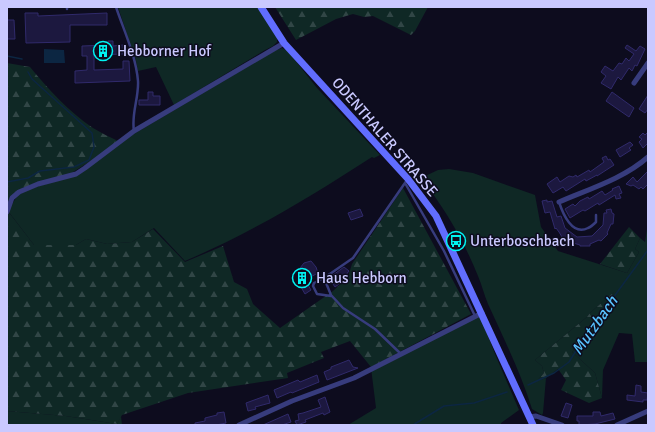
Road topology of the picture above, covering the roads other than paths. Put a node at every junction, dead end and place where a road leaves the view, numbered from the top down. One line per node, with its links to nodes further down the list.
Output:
1 (116, 7): 6 (lane)
2 (261, 7): 3 (main road, ODENTHALER STRASSE)
3 (284, 43): 6 (street); 8 (main road, ODENTHALER STRASSE)
4 (648, 63): 5 (street)
5 (634, 83)
6 (134, 131): 10 (street)
7 (648, 158): 9 (street)
8 (406, 181): 12 (lane); 14 (main road, ODENTHALER STRASSE)
9 (559, 202): 11 (lane)
10 (7, 212)
11 (596, 215)
12 (324, 278): 13 (lane); 13 (lane)
13 (334, 298): 15 (lane)
14 (478, 315): 15 (street); 17 (main road, ODENTHALER STRASSE)
15 (401, 354): 18 (street)
16 (648, 411): 21 (street)
17 (529, 417): 19 (main road, ODENTHALER STRASSE); 20 (street)
18 (239, 425)
19 (533, 425)
20 (562, 425)
21 (617, 425)

